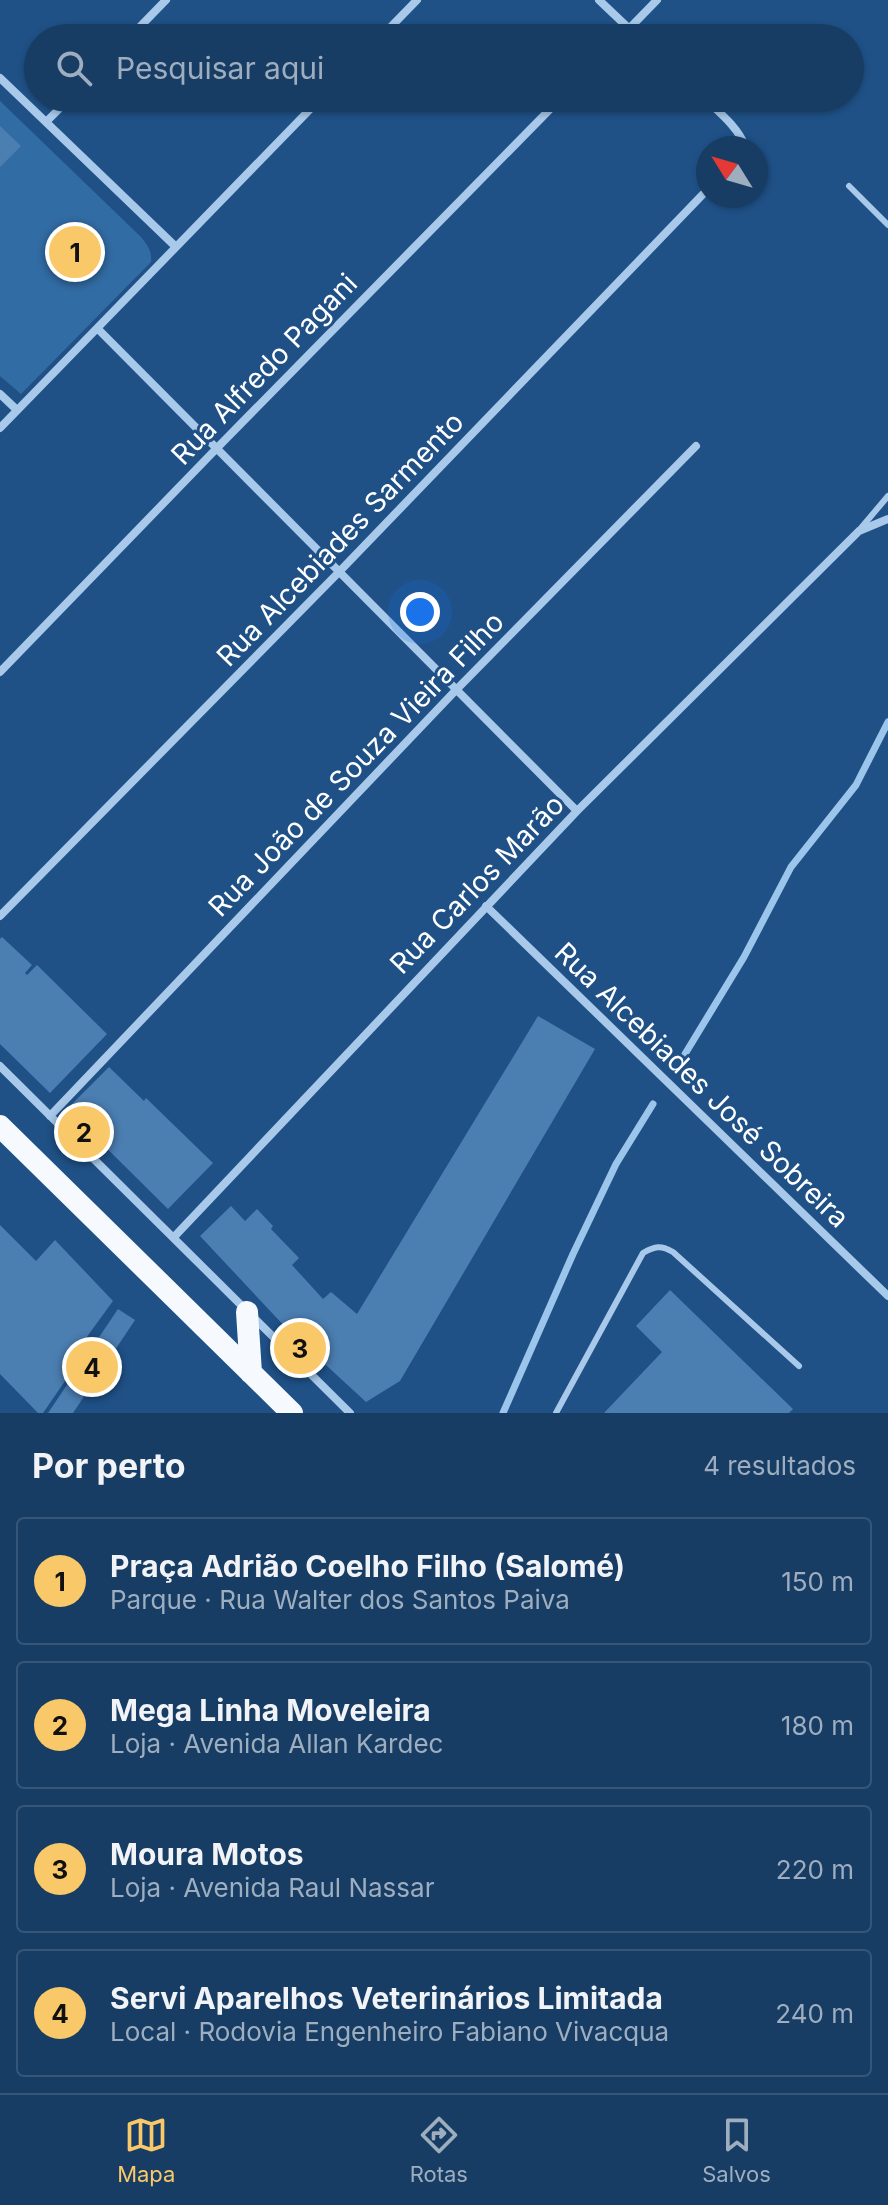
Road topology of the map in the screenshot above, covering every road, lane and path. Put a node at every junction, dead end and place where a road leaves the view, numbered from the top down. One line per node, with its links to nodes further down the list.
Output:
1 (166, 0): 5 (street)
2 (417, 0): 6 (street)
3 (599, 0): 7 (street)
4 (657, 0): 8 (street)
5 (143, 24)
6 (394, 24)
7 (624, 24)
8 (634, 24)
9 (0, 78): 10 (street)
10 (24, 101)
11 (36, 112): 16 (street)
12 (56, 112): 16 (street)
13 (307, 112): 21 (street)
14 (547, 112): 27 (street, Rua Alfredo Pagani)
15 (719, 112): 17 (street)
16 (46, 122): 21 (street)
17 (741, 136)
18 (849, 186): 20 (lane)
19 (696, 201): 31 (street, Rua Alcebiades Sarmento)
20 (888, 225)
21 (176, 247): 22 (street)
22 (98, 329): 24 (street); 27 (street)
23 (0, 394): 24 (street)
24 (17, 410): 25 (street)
25 (0, 428)
26 (696, 446): 33 (street, Rua João de Souza Vieira Filho)
27 (216, 449): 31 (street); 32 (street, Rua Alfredo Pagani)
28 (888, 496): 30 (lane)
29 (888, 519): 30 (street)
30 (859, 531): 34 (street, Rua Carlos Marão)
31 (339, 572): 33 (street); 36 (street, Rua Alcebiades Sarmento)
32 (0, 672)
33 (456, 690): 34 (street); 38 (street, Rua João de Souza Vieira Filho)
34 (577, 811): 35 (street, Rua Carlos Marão)
35 (486, 906): 40 (street, Rua Carlos Marão); 41 (street, Rua Alcebiades José Sobreira)
36 (0, 916)
37 (0, 1066): 38 (street)
38 (50, 1116): 40 (street)
39 (0, 1126): 44 (highway)
40 (174, 1237): 42 (street)
41 (888, 1296)
42 (247, 1312): 44 (highway); 46 (street)
43 (799, 1366): 47 (lane)
44 (251, 1373): 45 (highway)
45 (292, 1413)
46 (350, 1413)
47 (556, 1413)

